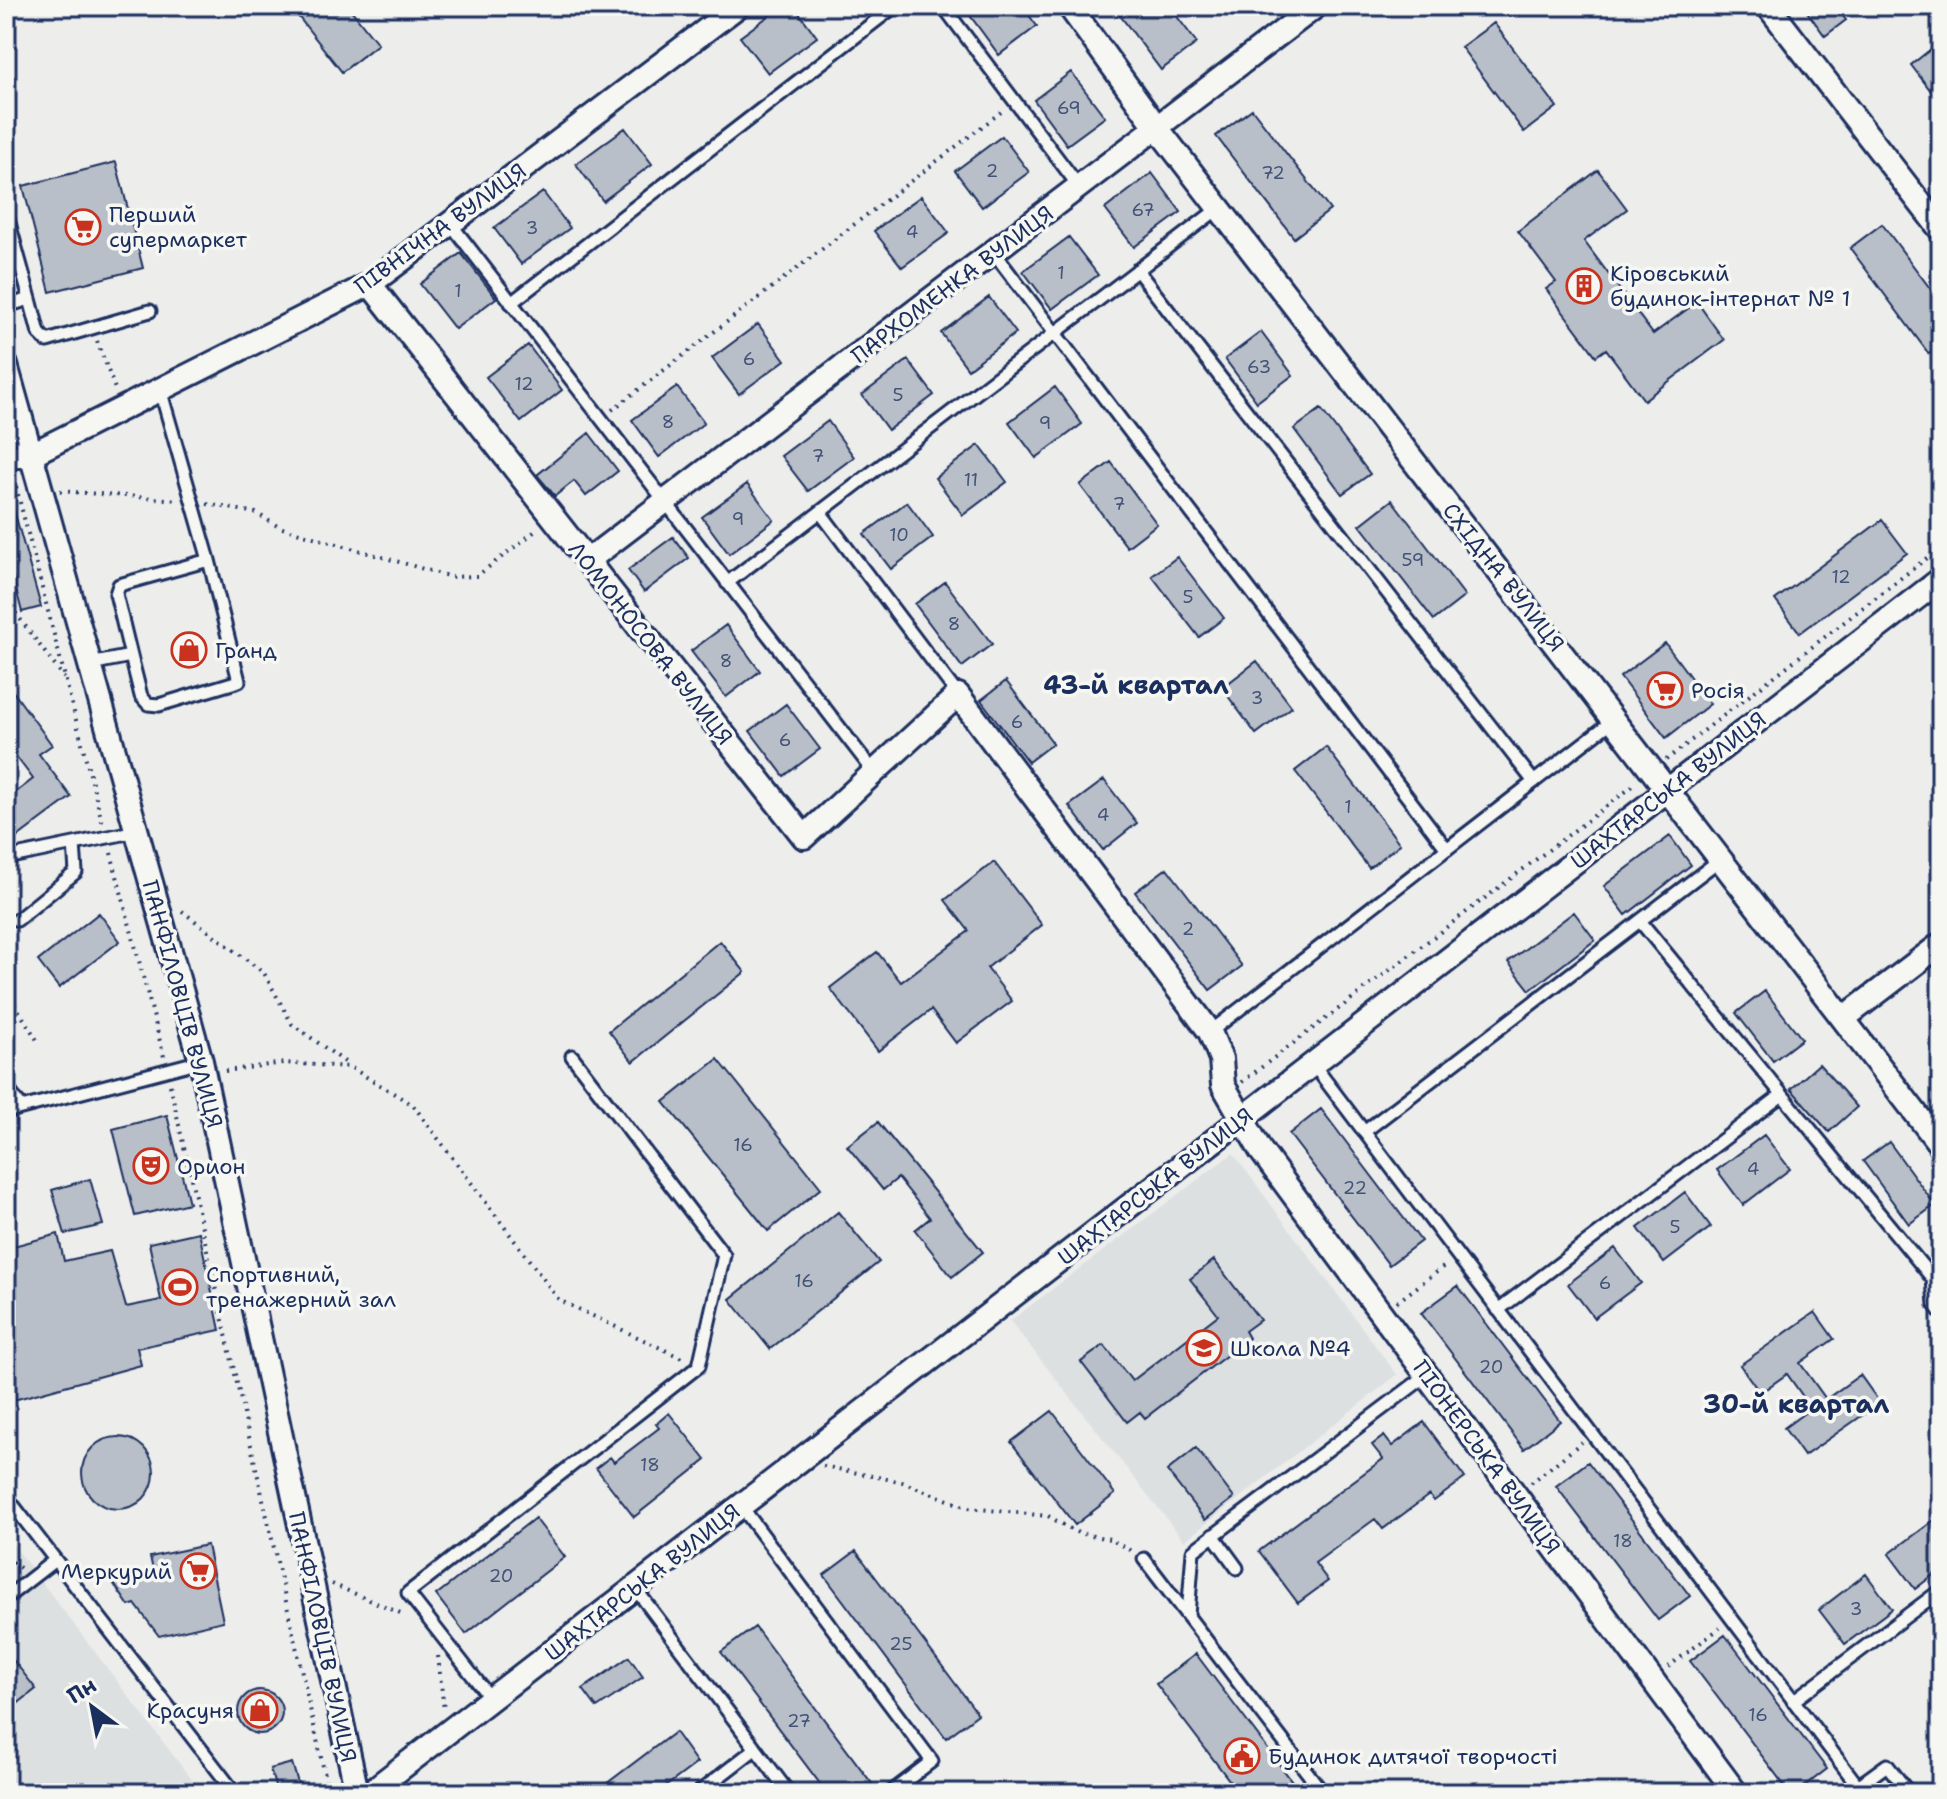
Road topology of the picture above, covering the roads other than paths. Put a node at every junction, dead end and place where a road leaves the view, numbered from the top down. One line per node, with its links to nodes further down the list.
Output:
1 (738, 6): 11 (street, ПІВНІЧНА ВУЛИЦЯ)
2 (895, 6): 17 (lane)
3 (943, 6): 8 (lane)
4 (1069, 6): 7 (street, СХІДНА ВУЛИЦЯ)
5 (1316, 6): 7 (street, ПАРХОМЕНКА ВУЛИЦЯ)
6 (1768, 6): 12 (street)
7 (1158, 129): 8 (street, ПАРХОМЕНКА ВУЛИЦЯ); 9 (street, СХІДНА ВУЛИЦЯ)
8 (1080, 188): 13 (street, ПАРХОМЕНКА ВУЛИЦЯ)
9 (1219, 208): 14 (lane); 34 (street, СХІДНА ВУЛИЦЯ)
10 (6, 212): 16 (lane)
11 (450, 223): 15 (street, ПІВНІЧНА ВУЛИЦЯ); 17 (lane)
12 (1941, 230)
13 (994, 253): 20 (lane); 25 (street, ПАРХОМЕНКА ВУЛИЦЯ)
14 (1137, 270): 20 (lane); 36 (lane)
15 (370, 284): 22 (street, ПІВНІЧНА ВУЛИЦЯ); 28 (street, ЛОМОНОСОВА ВУЛИЦЯ)
16 (30, 299): 18 (lane); 19 (lane)
17 (511, 303): 25 (lane)
18 (6, 306)
19 (150, 311)
20 (1055, 333): 26 (lane); 40 (lane)
21 (6, 365): 23 (street, ПАНФІЛОВЦІВ ВУЛИЦЯ)
22 (160, 389): 23 (street, ПІВНІЧНА ВУЛИЦЯ); 27 (lane)
23 (32, 454): 24 (street, ПІВНІЧНА ВУЛИЦЯ); 32 (street, ПАНФІЛОВЦІВ ВУЛИЦЯ)
24 (10, 469)
25 (664, 502): 28 (street, ПАРХОМЕНКА ВУЛИЦЯ); 30 (lane)
26 (820, 512): 30 (lane); 33 (lane)
27 (209, 560): 31 (lane); 31 (lane)
28 (587, 561): 35 (street, ЛОМОНОСОВА ВУЛИЦЯ)
29 (1941, 579): 37 (street, ШАХТАРСЬКА ВУЛИЦЯ)
30 (727, 583): 35 (lane)
31 (131, 656): 32 (lane)
32 (90, 664): 38 (street, ПАНФІЛОВЦІВ ВУЛИЦЯ)
33 (958, 695): 35 (street, ЛОМОНОСОВА ВУЛИЦЯ); 47 (street, ПІОНЕРСЬКА ВУЛИЦЯ)
34 (1615, 719): 36 (lane); 37 (street, СХІДНА ВУЛИЦЯ)
35 (874, 772)
36 (1534, 782): 40 (lane)
37 (1669, 789): 42 (street, СХІДНА ВУЛИЦЯ); 49 (street, ШАХТАРСЬКА ВУЛИЦЯ)
38 (137, 831): 39 (lane); 50 (street, ПАНФІЛОВЦІВ ВУЛИЦЯ)
39 (74, 844): 41 (lane); 43 (lane)
40 (1447, 849): 47 (lane)
41 (6, 858)
42 (1722, 858): 44 (lane); 46 (street, СХІДНА ВУЛИЦЯ)
43 (17, 920)
44 (1640, 921): 52 (lane); 56 (lane)
45 (1941, 944): 46 (street)
46 (1844, 1018): 57 (street, СХІДНА ВУЛИЦЯ)
47 (1210, 1032): 55 (street, ПІОНЕРСЬКА ВУЛИЦЯ)
48 (572, 1056): 71 (lane)
49 (1313, 1064): 55 (street, ШАХТАРСЬКА ВУЛИЦЯ); 56 (lane)
50 (202, 1068): 53 (lane); 75 (street, ПАНФІЛОВЦІВ ВУЛИЦЯ)
51 (6, 1087): 53 (lane)
52 (1782, 1095): 58 (lane); 59 (lane)
53 (22, 1108): 54 (lane)
54 (6, 1112)
55 (1242, 1118): 60 (street, ПІОНЕРСЬКА ВУЛИЦЯ); 62 (street, ШАХТАРСЬКА ВУЛИЦЯ)
56 (1364, 1132): 58 (lane)
57 (1941, 1146)
58 (1498, 1310): 72 (lane)
59 (1941, 1313)
60 (1427, 1375): 63 (lane); 81 (street, ПІОНЕРСЬКА ВУЛИЦЯ)
61 (6, 1496): 65 (lane)
62 (741, 1506): 67 (street, ШАХТАРСЬКА ВУЛИЦЯ); 79 (lane)
63 (1213, 1535): 66 (lane); 70 (lane)
64 (1144, 1559): 70 (lane)
65 (55, 1560): 69 (lane); 74 (lane)
66 (1237, 1568)
67 (635, 1588): 71 (street, ШАХТАРСЬКА ВУЛИЦЯ); 73 (lane)
68 (1941, 1590): 72 (lane)
69 (6, 1598)
70 (1188, 1615): 80 (lane)
71 (491, 1699): 76 (street, ШАХТАРСЬКА ВУЛИЦЯ)
72 (1793, 1701): 82 (lane)
73 (755, 1749): 77 (lane); 78 (lane)
74 (235, 1793)
75 (357, 1793)
76 (369, 1793)
77 (698, 1793)
78 (789, 1793)
79 (890, 1793)
80 (1323, 1793)
81 (1736, 1793)
82 (1909, 1793)

